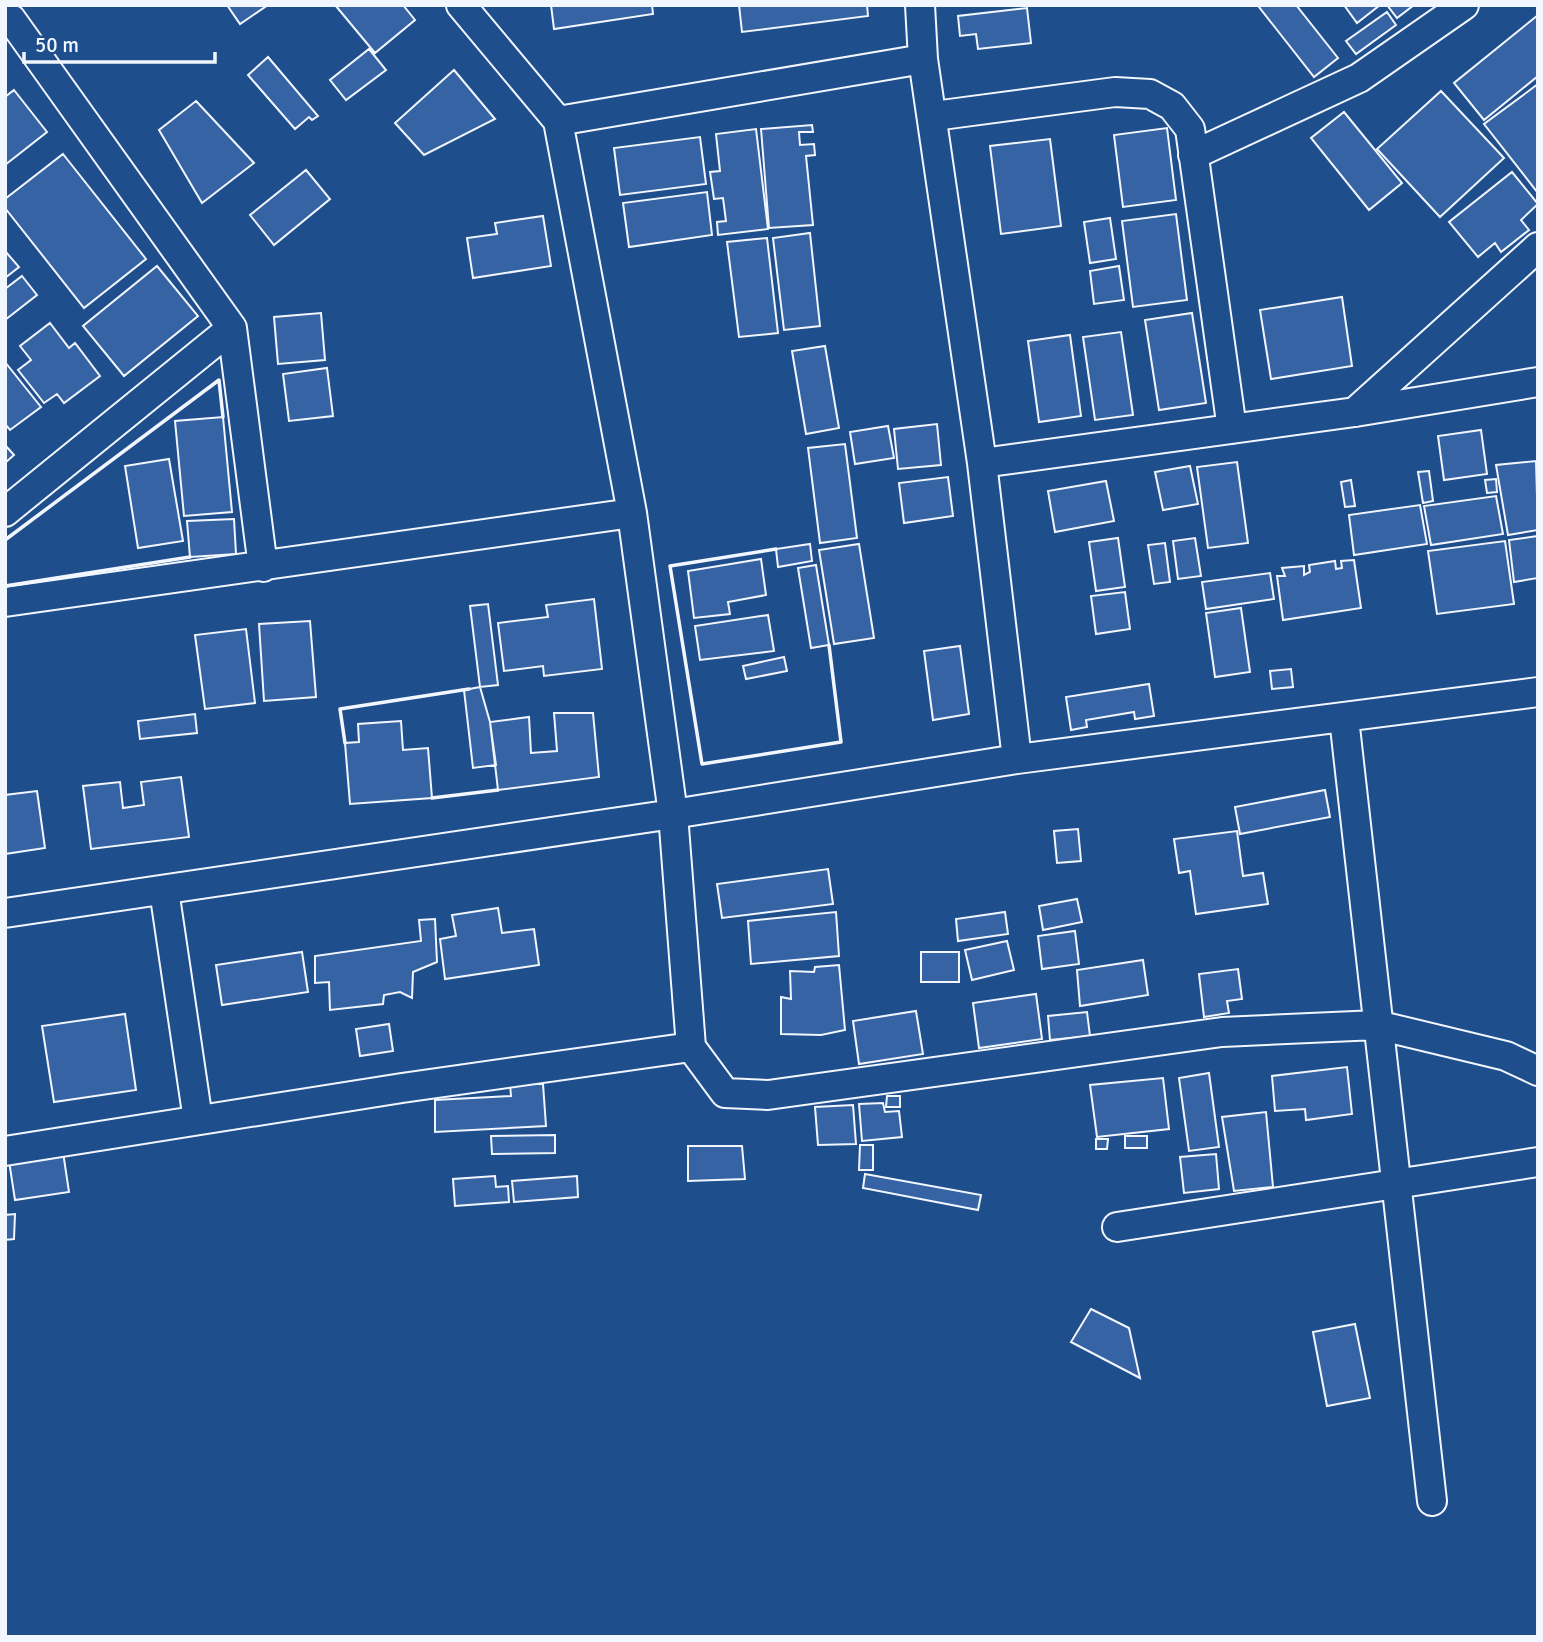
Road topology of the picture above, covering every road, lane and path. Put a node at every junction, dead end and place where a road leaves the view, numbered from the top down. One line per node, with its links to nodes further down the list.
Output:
1 (461, 5): 7 (street)
2 (920, 5): 5 (street)
3 (1464, 5): 8 (street)
4 (15, 16): 10 (street)
5 (923, 59): 6 (street); 7 (street)
6 (934, 116): 8 (street); 14 (street)
7 (558, 121): 16 (street)
8 (1193, 155): 13 (street)
9 (1538, 247): 12 (street)
10 (232, 328): 15 (street); 17 (street)
11 (1538, 382): 12 (street)
12 (1355, 412): 13 (street)
13 (1232, 429): 14 (street)
14 (982, 463): 21 (street)
15 (5, 512)
16 (632, 513): 17 (street); 22 (street)
17 (263, 567): 18 (street)
18 (5, 602)
19 (1538, 692): 20 (street)
20 (1344, 718): 21 (street); 25 (street)
21 (1017, 759): 22 (street)
22 (673, 814): 23 (street); 26 (street)
23 (164, 890): 24 (street); 28 (street)
24 (5, 913)
25 (1377, 1025): 26 (street); 27 (street); 31 (street)
26 (691, 1047): 28 (street)
27 (1538, 1071)
28 (198, 1120): 29 (street)
29 (5, 1151)
30 (1538, 1162): 31 (street)
31 (1396, 1184): 32 (street); 33 (street)
32 (1117, 1227)
33 (1432, 1500)

